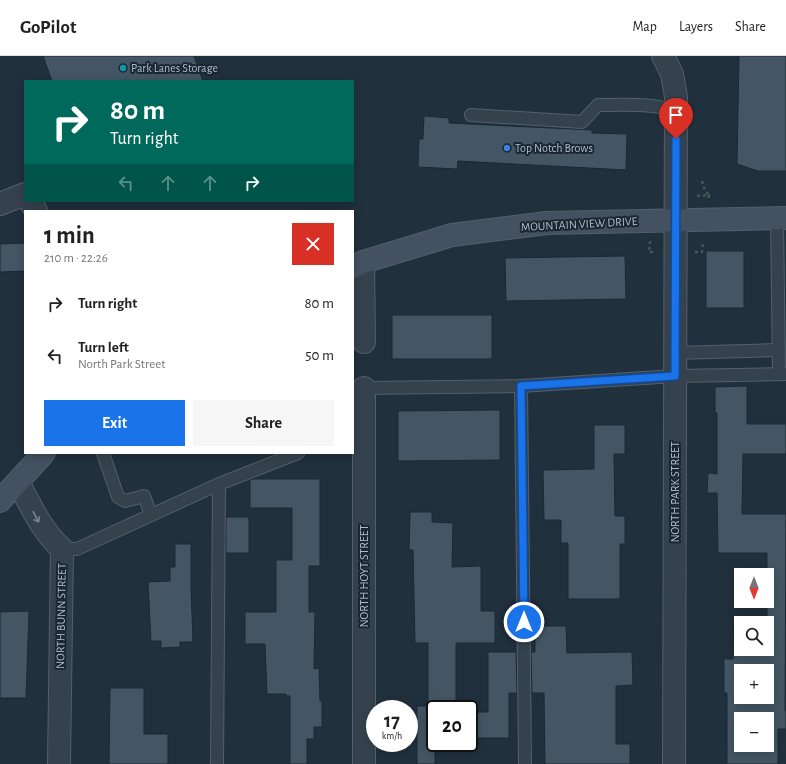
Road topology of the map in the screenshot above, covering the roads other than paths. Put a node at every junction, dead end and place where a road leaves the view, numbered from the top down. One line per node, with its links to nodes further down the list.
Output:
1 (663, 56): 2 (street, NORTH PARK STREET)
2 (676, 110): 3 (lane); 7 (street, NORTH PARK STREET)
3 (471, 115)
4 (24, 194): 5 (street)
5 (0, 204)
6 (782, 218): 7 (street, MOUNTAIN VIEW DRIVE); 10 (lane)
7 (675, 220): 8 (street, MOUNTAIN VIEW DRIVE); 11 (street, NORTH PARK STREET)
8 (358, 265): 9 (street)
9 (364, 342)
10 (779, 350): 11 (lane); 12 (lane)
11 (675, 353): 13 (street, NORTH PARK STREET)
12 (782, 374): 13 (lane)
13 (675, 376): 14 (lane); 29 (street, NORTH PARK STREET)
14 (521, 386): 15 (lane); 28 (lane)
15 (364, 388): 16 (street, NORTH HOYT STREET)
16 (358, 430): 27 (street, NORTH HOYT STREET)
17 (43, 454): 20 (street)
18 (103, 454): 23 (lane)
19 (295, 454): 21 (lane)
20 (18, 482): 22 (street); 24 (street, NORTH BUNN STREET, one-way to 24)
21 (219, 484): 23 (lane); 26 (lane)
22 (0, 501)
23 (151, 515): 24 (lane)
24 (62, 549): 25 (street, NORTH BUNN STREET)
25 (59, 764)
26 (218, 764)
27 (364, 764)
28 (525, 764)
29 (674, 764)

